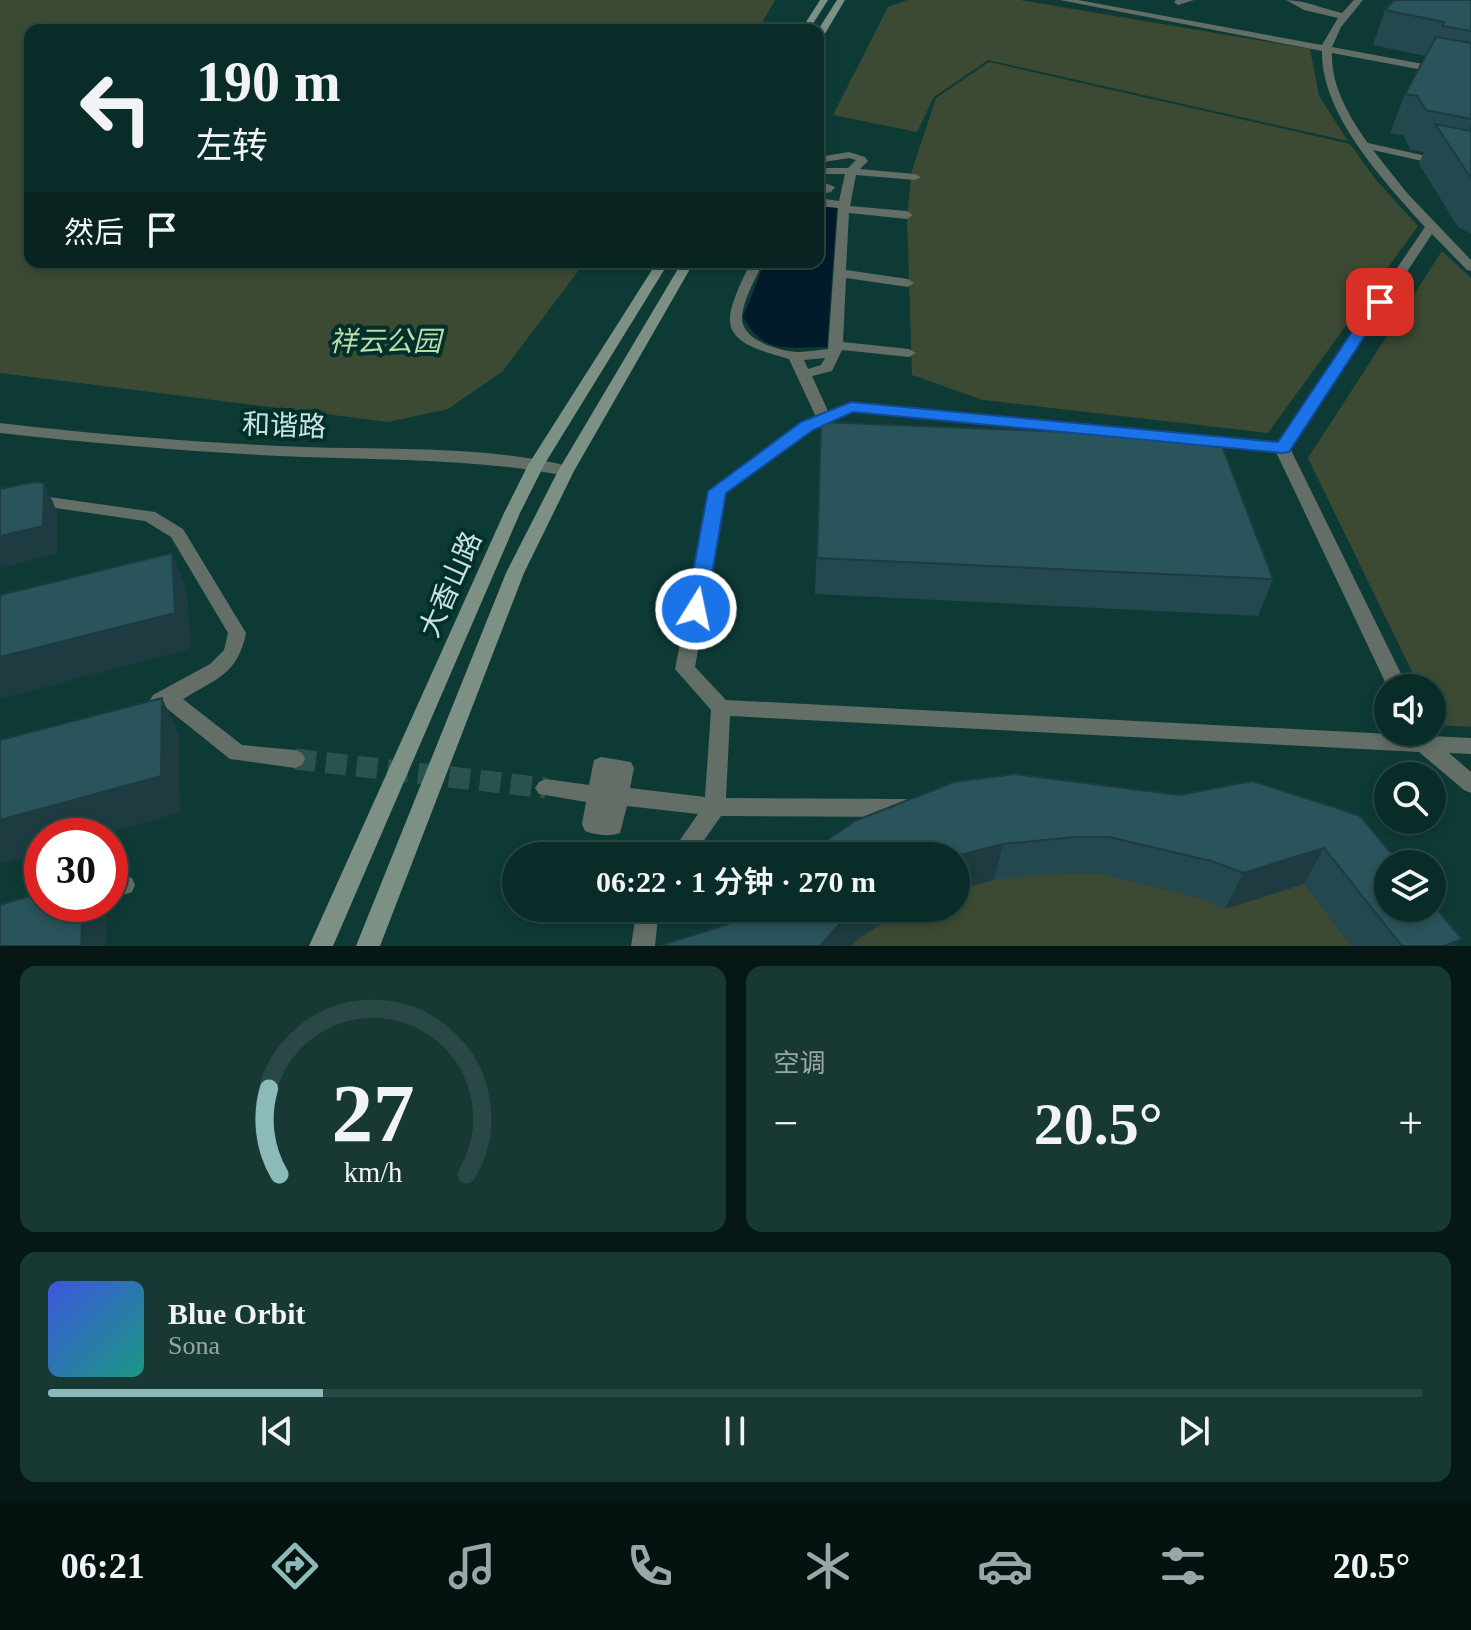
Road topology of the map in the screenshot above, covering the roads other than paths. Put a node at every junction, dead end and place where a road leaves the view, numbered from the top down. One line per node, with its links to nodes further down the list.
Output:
1 (824, 0): 9 (main road)
2 (841, 0): 10 (main road)
3 (1064, 0): 11 (street)
4 (1190, 0): 7 (street)
5 (1290, 0): 8 (street)
6 (1359, 0): 8 (street)
7 (1178, 2)
8 (1343, 16): 11 (street)
9 (809, 24)
10 (824, 27)
11 (1326, 47): 12 (street); 13 (street)
12 (1471, 76)
13 (1364, 145): 14 (street); 23 (street)
14 (1471, 169)
15 (851, 171): 16 (street); 17 (street); 19 (street)
16 (915, 177)
17 (824, 181)
18 (824, 183): 19 (street)
19 (847, 191): 21 (street)
20 (824, 203): 21 (street)
21 (844, 207): 22 (street); 28 (street)
22 (907, 215)
23 (1431, 226): 24 (street); 36 (street)
24 (1471, 267)
25 (659, 268): 37 (main road, 大香山路)
26 (684, 268): 38 (main road, 大香山路)
27 (754, 268): 32 (street)
28 (840, 273): 29 (street); 30 (street)
29 (908, 283)
30 (835, 349): 31 (street); 32 (street); 33 (street)
31 (909, 353)
32 (795, 356): 33 (street)
33 (804, 374): 34 (street)
34 (824, 418): 36 (street); 43 (street)
35 (0, 428): 37 (street, 和谐路)
36 (1282, 448): 40 (street)
37 (536, 465): 38 (street, 和谐路); 55 (main road, 大香山路)
38 (566, 471): 56 (main road, 大香山路)
39 (0, 495): 41 (street)
40 (1391, 674)
41 (168, 698): 42 (street); 48 (street)
42 (138, 706)
43 (721, 708): 44 (street); 52 (street)
44 (1374, 736)
45 (1446, 742): 47 (street)
46 (1430, 746): 49 (street)
47 (1471, 746)
48 (295, 759)
49 (1471, 784)
50 (546, 788): 52 (street)
51 (923, 806): 52 (street)
52 (715, 807): 53 (street)
53 (690, 842)
54 (646, 922): 57 (street)
55 (321, 946)
56 (368, 946)
57 (643, 946)

